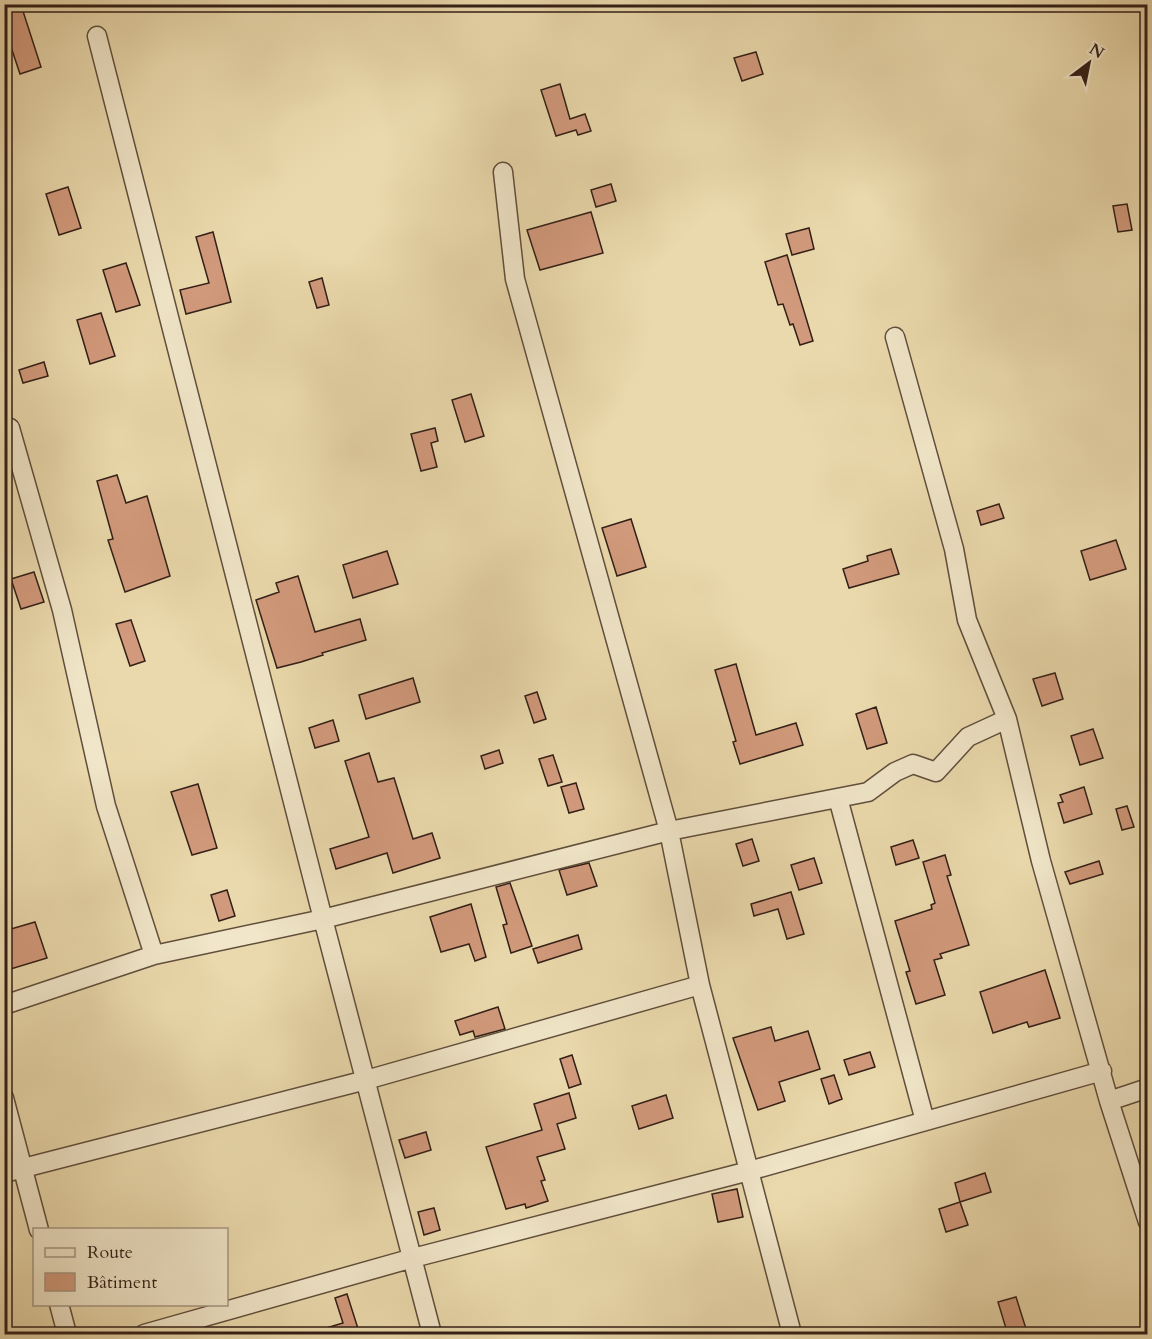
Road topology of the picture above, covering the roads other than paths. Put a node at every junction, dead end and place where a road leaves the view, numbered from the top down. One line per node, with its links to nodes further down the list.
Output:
1 (97, 36): 8 (street)
2 (502, 172): 7 (street)
3 (895, 337): 5 (street)
4 (10, 428): 9 (street)
5 (1007, 719): 6 (street); 12 (street)
6 (838, 798): 7 (street); 17 (street)
7 (669, 831): 8 (street); 10 (street)
8 (323, 919): 9 (street); 13 (street)
9 (154, 955): 11 (street)
10 (700, 985): 13 (street); 19 (street)
11 (4, 1005)
12 (1102, 1071): 16 (street); 17 (street)
13 (366, 1080): 18 (street); 23 (street)
14 (1148, 1088): 16 (street)
15 (4, 1098): 18 (street)
16 (1110, 1101): 21 (street)
17 (925, 1121): 19 (street)
18 (23, 1167): 20 (street); 22 (street)
19 (749, 1171): 23 (street); 28 (street)
20 (4, 1173)
21 (1148, 1222)
22 (38, 1228)
23 (413, 1258): 26 (street); 27 (street)
24 (59, 1306): 25 (street)
25 (67, 1335)
26 (144, 1335)
27 (432, 1335)
28 (792, 1335)

